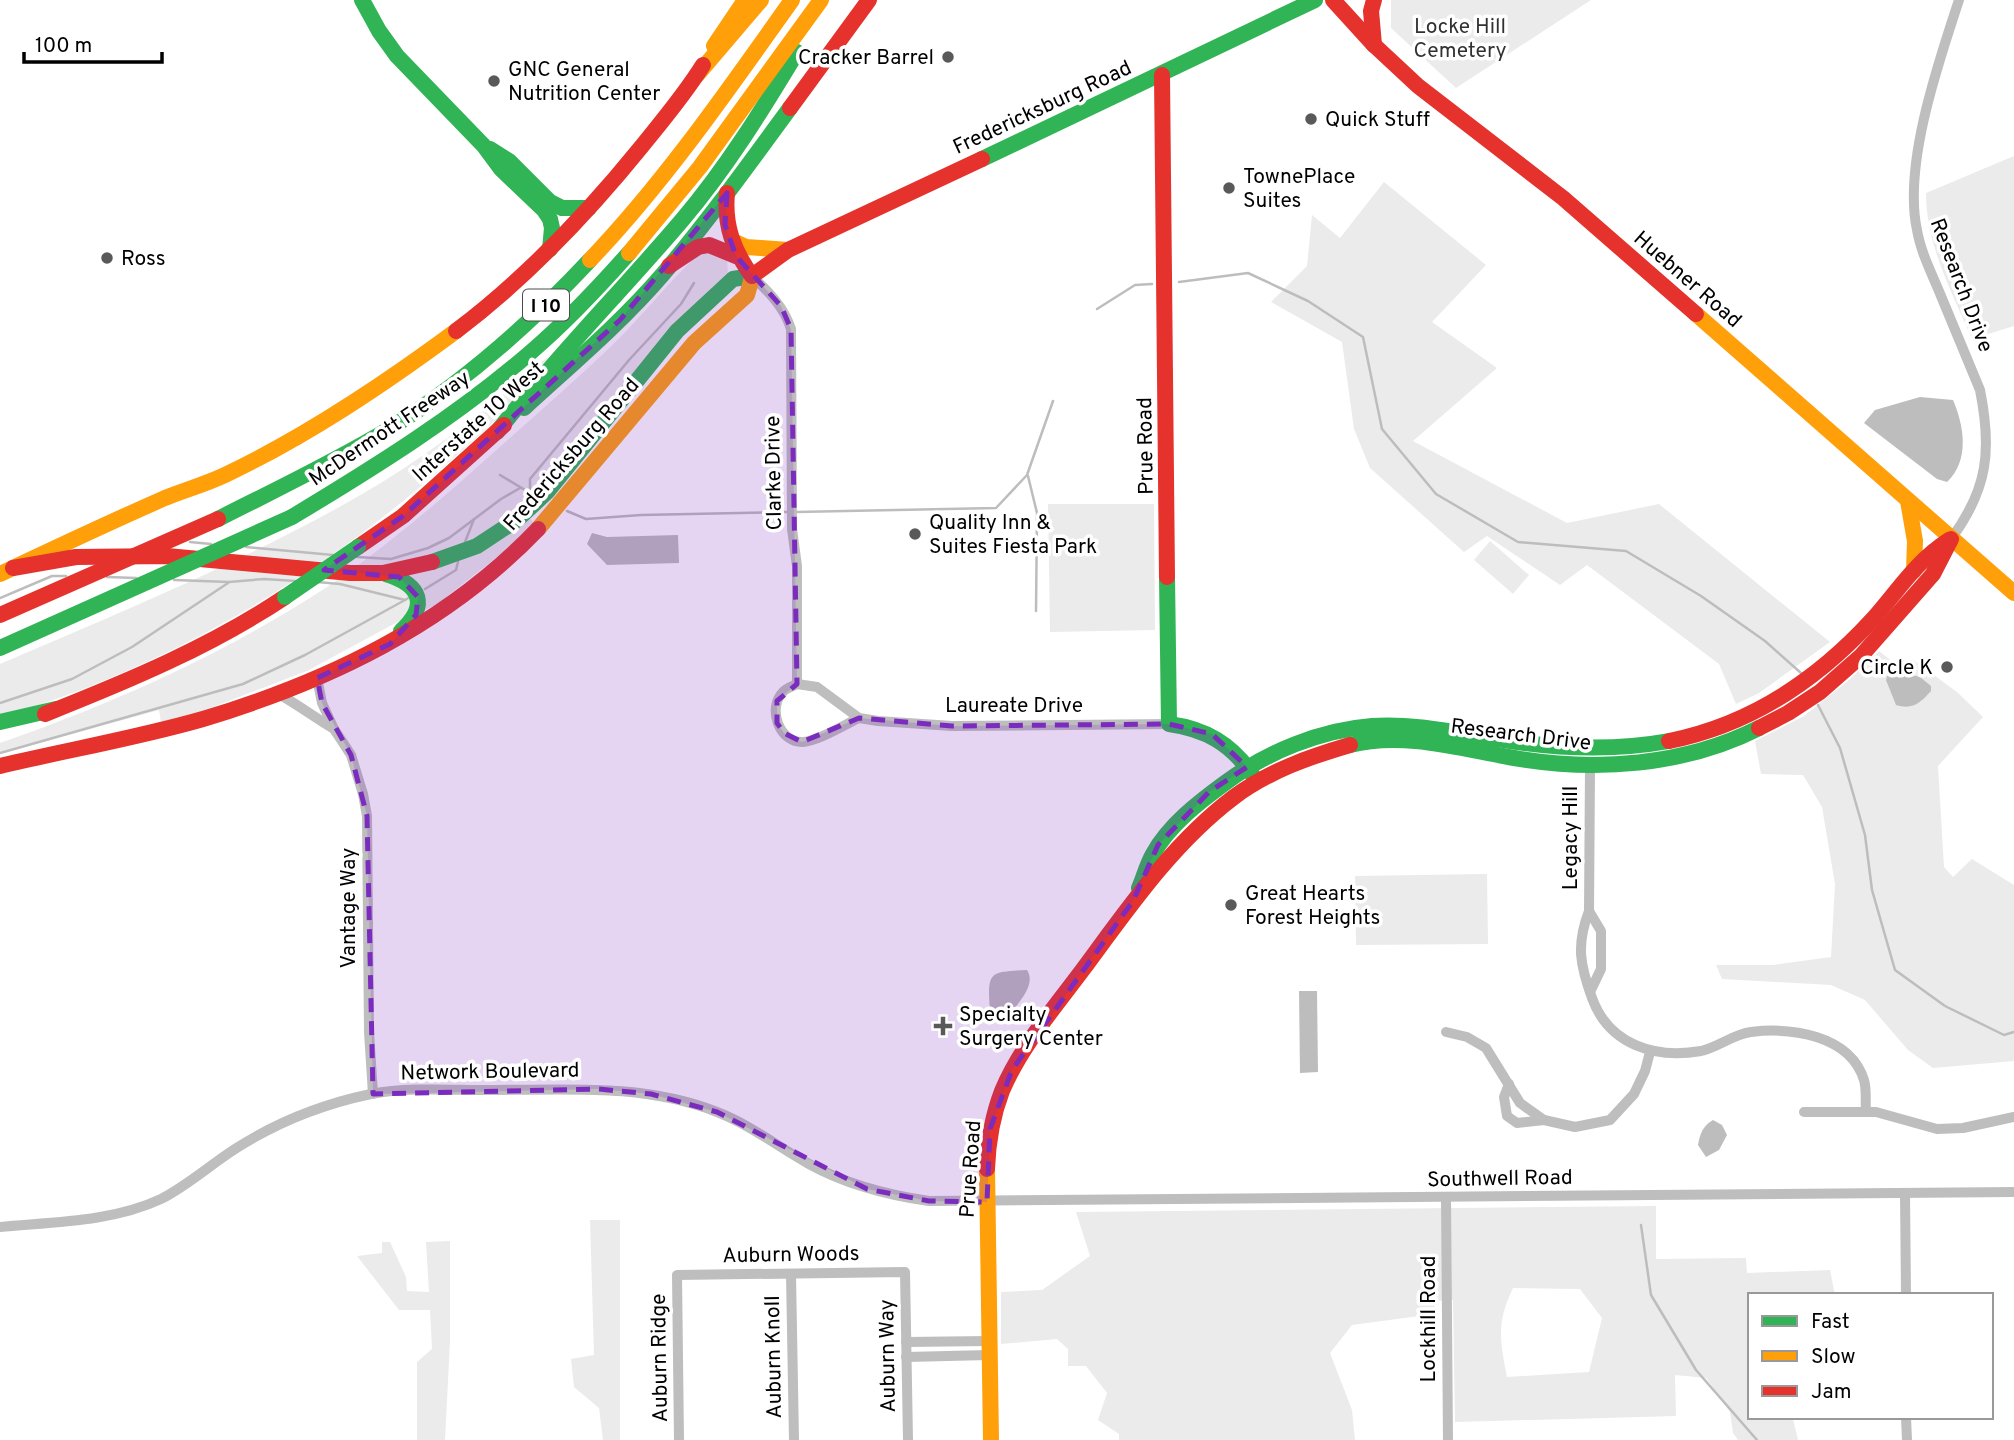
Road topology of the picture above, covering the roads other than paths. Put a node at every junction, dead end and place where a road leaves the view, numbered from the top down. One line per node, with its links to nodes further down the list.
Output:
1 (362, 0): 14 (main road)
2 (745, 0): 12 (main road)
3 (761, 0): 12 (main road)
4 (792, 0): 29 (main road, McDermott Freeway / I 10, bridge)
5 (823, 0): 22 (main road); 31 (main road, McDermott Freeway / I 10, bridge)
6 (869, 0): 15 (main road, Interstate 10 West)
7 (1315, 0): 13 (main road, Fredericksburg Road)
8 (1333, 0): 11 (main road, Huebner Road)
9 (1374, 0): 11 (main road)
10 (1959, 0): 24 (street, Research Drive)
11 (1374, 45): 23 (main road, Huebner Road)
12 (697, 75): 16 (main road)
13 (1162, 75): 19 (main road, Fredericksburg Road); 38 (main road, Prue Road)
14 (484, 146): 16 (main road); 18 (main road)
15 (727, 192): 17 (main road); 20 (main road, Interstate 10 West)
16 (589, 208): 18 (main road)
17 (735, 248): 19 (main road); 20 (main road); 21 (main road)
18 (550, 249): 25 (main road)
19 (788, 250): 21 (main road, Fredericksburg Road)
20 (669, 266): 22 (main road, Interstate 10 West)
21 (752, 276): 27 (main road, Fredericksburg Road); 30 (main road, Fredericksburg Road); 33 (street, Clarke Drive)
22 (497, 432): 35 (main road, Interstate 10 West, bridge)
23 (1908, 500): 24 (main road, Huebner Road); 26 (main road)
24 (1951, 538): 26 (main road, Research Drive); 28 (main road, Huebner Road); 47 (main road, Research Drive)
25 (6, 571): 27 (main road, Fredericksburg Road)
26 (1914, 571): 42 (main road, Research Drive)
27 (383, 573): 30 (main road)
28 (2014, 593)
29 (0, 615)
30 (390, 644): 32 (main road, Fredericksburg Road)
31 (0, 648)
32 (317, 678): 34 (main road, Fredericksburg Road); 40 (street, Vantage Way)
33 (797, 684): 36 (street); 36 (street, Laureate Drive)
34 (277, 693): 40 (street, Vantage Way); 46 (main road, Fredericksburg Road)
35 (56, 709): 37 (main road); 41 (main road, Interstate 10 West)
36 (859, 719): 38 (street, Laureate Drive)
37 (0, 722)
38 (1169, 724): 48 (main road)
39 (1423, 728): 43 (main road, Research Drive); 44 (main road); 45 (main road); 48 (main road, Research Drive)
40 (334, 729): 56 (street, Vantage Way)
41 (0, 732)
42 (1677, 739): 43 (main road, Research Drive); 47 (main road)
43 (1510, 741): 47 (main road)
44 (1359, 743): 45 (main road, Research Drive); 48 (main road, Research Drive)
45 (1500, 756): 47 (main road, Research Drive)
46 (0, 766)
47 (1590, 766): 49 (street, Legacy Hill)
48 (1252, 773): 64 (main road, Prue Road)
49 (1589, 911): 50 (street, Legacy Hill); 51 (street, Legacy Hill)
50 (1581, 961): 51 (street); 52 (street, Legacy Hill)
51 (1601, 961): 52 (street, Legacy Hill)
52 (1590, 992): 54 (street, Legacy Hill)
53 (1446, 1032): 55 (street)
54 (1650, 1052): 58 (street); 60 (street)
55 (1509, 1084): 60 (street); 60 (street)
56 (373, 1094): 64 (street, Network Boulevard); 65 (street, Network Boulevard)
57 (1804, 1112): 58 (street)
58 (1866, 1112): 59 (street)
59 (2014, 1117)
60 (1544, 1120)
61 (2014, 1192): 62 (street, Southwell Road)
62 (1905, 1194): 63 (street, Southwell Road); 69 (street)
63 (1446, 1198): 64 (street, Southwell Road); 80 (street, Lockhill Road)
64 (987, 1202): 72 (main road, Prue Road)
65 (0, 1227)
66 (905, 1272): 67 (street, Auburn Woods); 70 (street, Auburn Way)
67 (791, 1274): 68 (street, Auburn Woods); 77 (street, Auburn Knoll)
68 (677, 1275): 76 (street, Auburn Ridge)
69 (1906, 1293)
70 (906, 1342): 71 (street); 74 (street, Auburn Way)
71 (942, 1342): 72 (street); 73 (street)
72 (989, 1348): 73 (street); 79 (main road, Prue Road)
73 (942, 1356): 74 (street)
74 (906, 1357): 78 (street, Auburn Way)
75 (1906, 1419): 81 (street)
76 (679, 1440)
77 (794, 1440)
78 (908, 1440)
79 (990, 1440)
80 (1448, 1440)
81 (1907, 1440)

